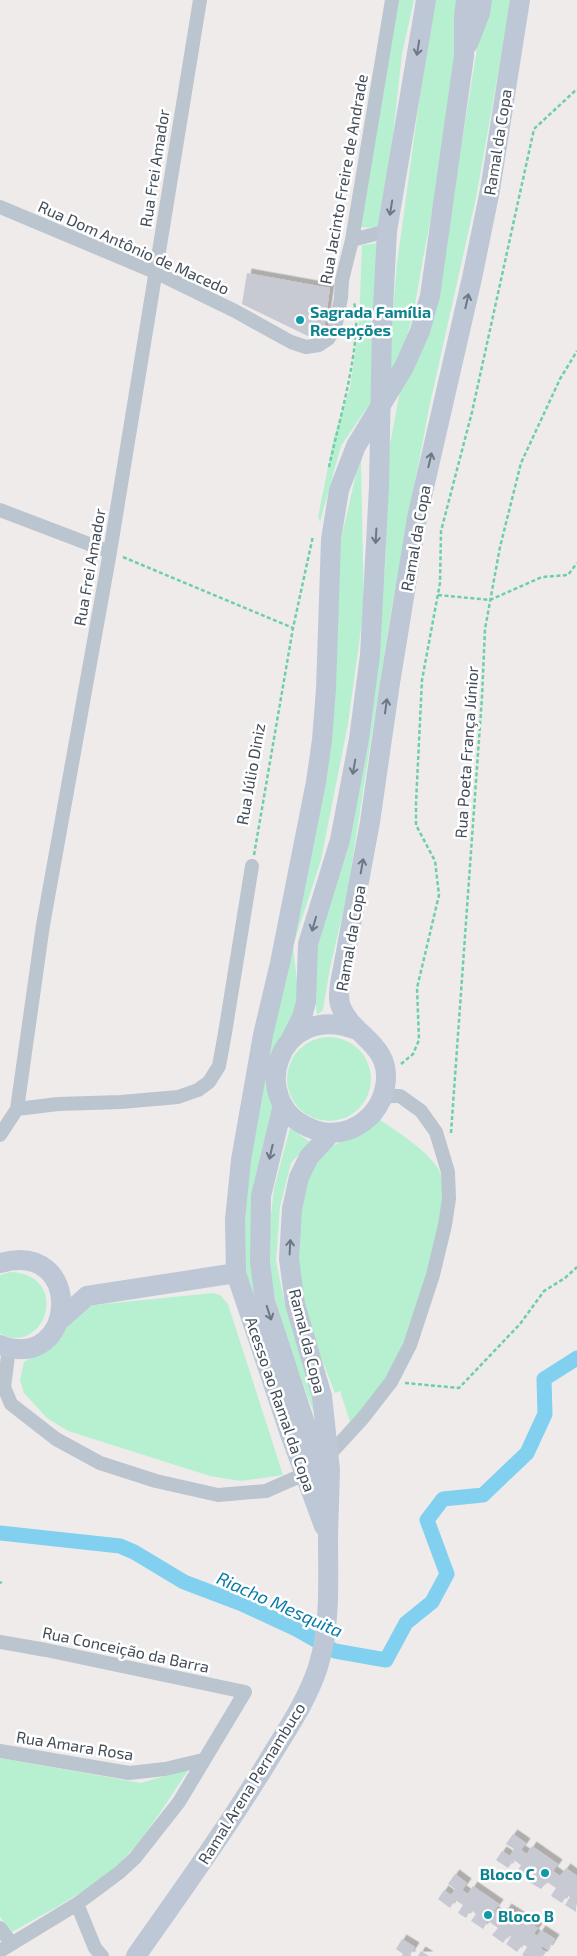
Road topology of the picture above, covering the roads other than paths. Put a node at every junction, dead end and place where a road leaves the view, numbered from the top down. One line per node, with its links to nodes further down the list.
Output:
1 (200, 0): 11 (street, Rua Frei Amador)
2 (392, 0): 10 (street, Rua Jacinto Freire de Andrade)
3 (426, 0): 9 (main road, Ramal da Copa, one-way to 9)
4 (466, 0): 7 (main road)
5 (482, 0): 7 (main road)
6 (520, 0): 16 (main road, Ramal da Copa, one-way to 6)
7 (464, 56): 18 (main road)
8 (0, 207): 11 (street, Rua Dom Antônio de Macedo)
9 (387, 231): 10 (street); 17 (main road, Ramal da Copa, one-way to 17, bridge)
10 (352, 240): 12 (street, Rua Jacinto Freire de Andrade)
11 (155, 272): 12 (street, Rua Dom Antônio de Macedo); 14 (street, Rua Frei Amador)
12 (306, 347)
13 (0, 510): 14 (street)
14 (110, 552): 21 (street, Rua Frei Amador)
15 (252, 866): 21 (street)
16 (357, 1030): 17 (main road); 19 (main road, Ramal da Copa)
17 (288, 1044): 18 (main road)
18 (266, 1072): 20 (main road); 25 (main road)
19 (381, 1101): 22 (main road, Ramal da Copa); 29 (street)
20 (283, 1105): 22 (main road); 30 (main road, Ramal da Copa, one-way to 30)
21 (17, 1109): 23 (street, Rua Frei Amador)
22 (331, 1133): 31 (main road, Ramal da Copa, one-way to 22, bridge)
23 (0, 1136)
24 (0, 1263): 26 (main road)
25 (236, 1273): 27 (main road); 30 (main road, Acesso ao Ramal da Copa)
26 (53, 1277): 27 (main road); 28 (main road)
27 (87, 1296): 28 (main road)
28 (60, 1320): 29 (main road)
29 (5, 1346)
30 (299, 1432): 31 (main road, Acesso ao Ramal da Copa, bridge)
31 (328, 1536): 39 (main road, Ramal Arena Pernambuco)
32 (0, 1642): 34 (street, Rua Conceição da Barra)
33 (0, 1751): 34 (street, Rua Amara Rosa)
34 (204, 1760): 35 (street)
35 (77, 1904): 37 (street); 38 (street)
36 (0, 1928): 37 (street)
37 (5, 1947)
38 (102, 1956)
39 (136, 1956)

